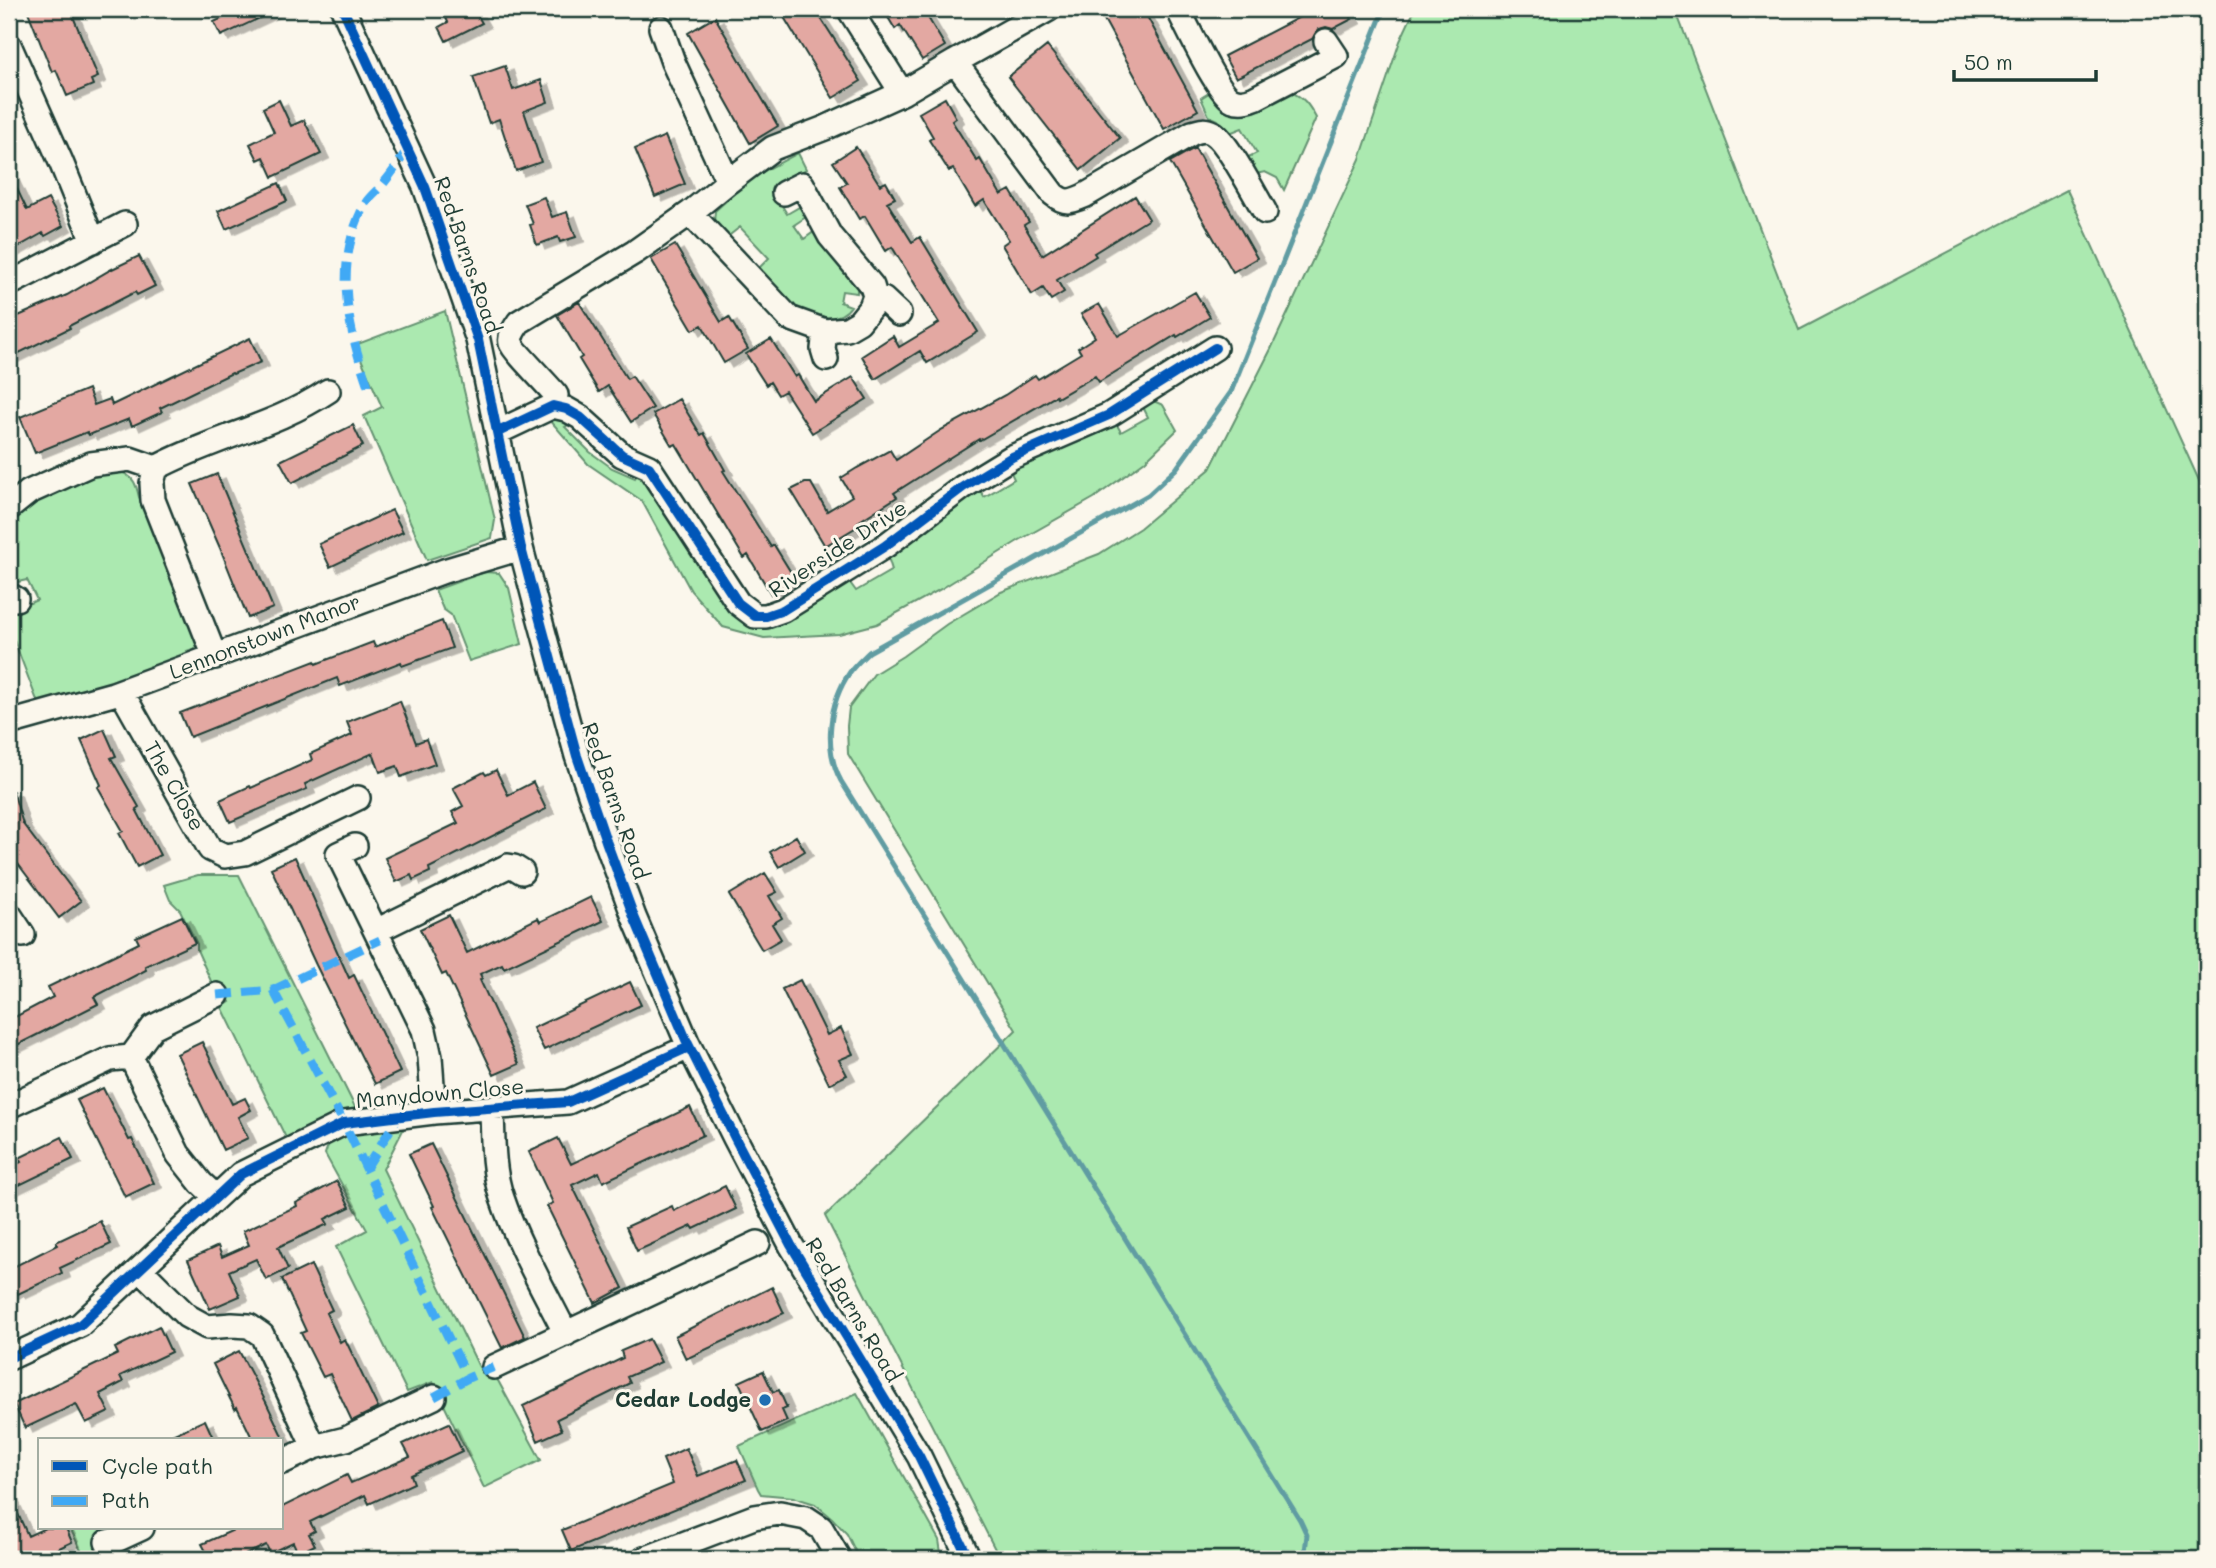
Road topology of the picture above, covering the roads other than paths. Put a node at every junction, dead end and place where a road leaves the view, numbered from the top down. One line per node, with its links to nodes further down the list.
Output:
1 (343, 9): 24 (street, Red Barns Road)
2 (849, 9): 9 (street)
3 (1049, 9): 8 (street)
4 (1178, 9): 6 (street)
5 (660, 28): 10 (street)
6 (1326, 41)
7 (9, 45): 15 (street)
8 (955, 62): 9 (street); 12 (street)
9 (902, 93): 10 (street)
10 (728, 182): 13 (street)
11 (784, 193): 17 (street)
12 (1265, 212)
13 (691, 213): 19 (street); 23 (street)
14 (125, 225): 15 (street)
15 (93, 241): 16 (street)
16 (9, 284)
17 (874, 296): 18 (street); 19 (street)
18 (899, 314)
19 (825, 331): 21 (street)
20 (1215, 348): 23 (street, Riverside Drive)
21 (826, 359)
22 (328, 391): 25 (street)
23 (553, 406): 24 (street)
24 (498, 432): 27 (street, Red Barns Road)
25 (156, 468): 26 (street); 28 (street)
26 (9, 508)
27 (521, 548): 28 (street, Lennonstown Manor); 38 (street, Red Barns Road)
28 (215, 657): 29 (street, Lennonstown Manor)
29 (121, 691): 30 (street, Lennonstown Manor); 31 (street, The Close)
30 (9, 723)
31 (358, 798)
32 (355, 846): 35 (street, Manydown Close)
33 (522, 872): 35 (street)
34 (9, 914): 36 (street)
35 (376, 932): 42 (street, Manydown Close)
36 (23, 935)
37 (216, 995): 39 (street)
38 (689, 1047): 41 (street, Manydown Close); 56 (street, Red Barns Road)
39 (131, 1057): 40 (street); 43 (street)
40 (9, 1106)
41 (492, 1108): 42 (street, Manydown Close); 46 (street, Manydown Close)
42 (434, 1112): 43 (street, Manydown Close)
43 (216, 1197): 45 (street, Manydown Close)
44 (758, 1243): 46 (street)
45 (140, 1269): 47 (street, Manydown Close); 50 (street)
46 (566, 1334): 48 (street)
47 (9, 1358)
48 (494, 1367)
49 (434, 1397): 50 (street)
50 (314, 1447): 51 (street)
51 (284, 1461)
52 (138, 1530): 53 (street)
53 (115, 1542)
54 (644, 1559): 55 (street)
55 (839, 1559)
56 (969, 1559)

